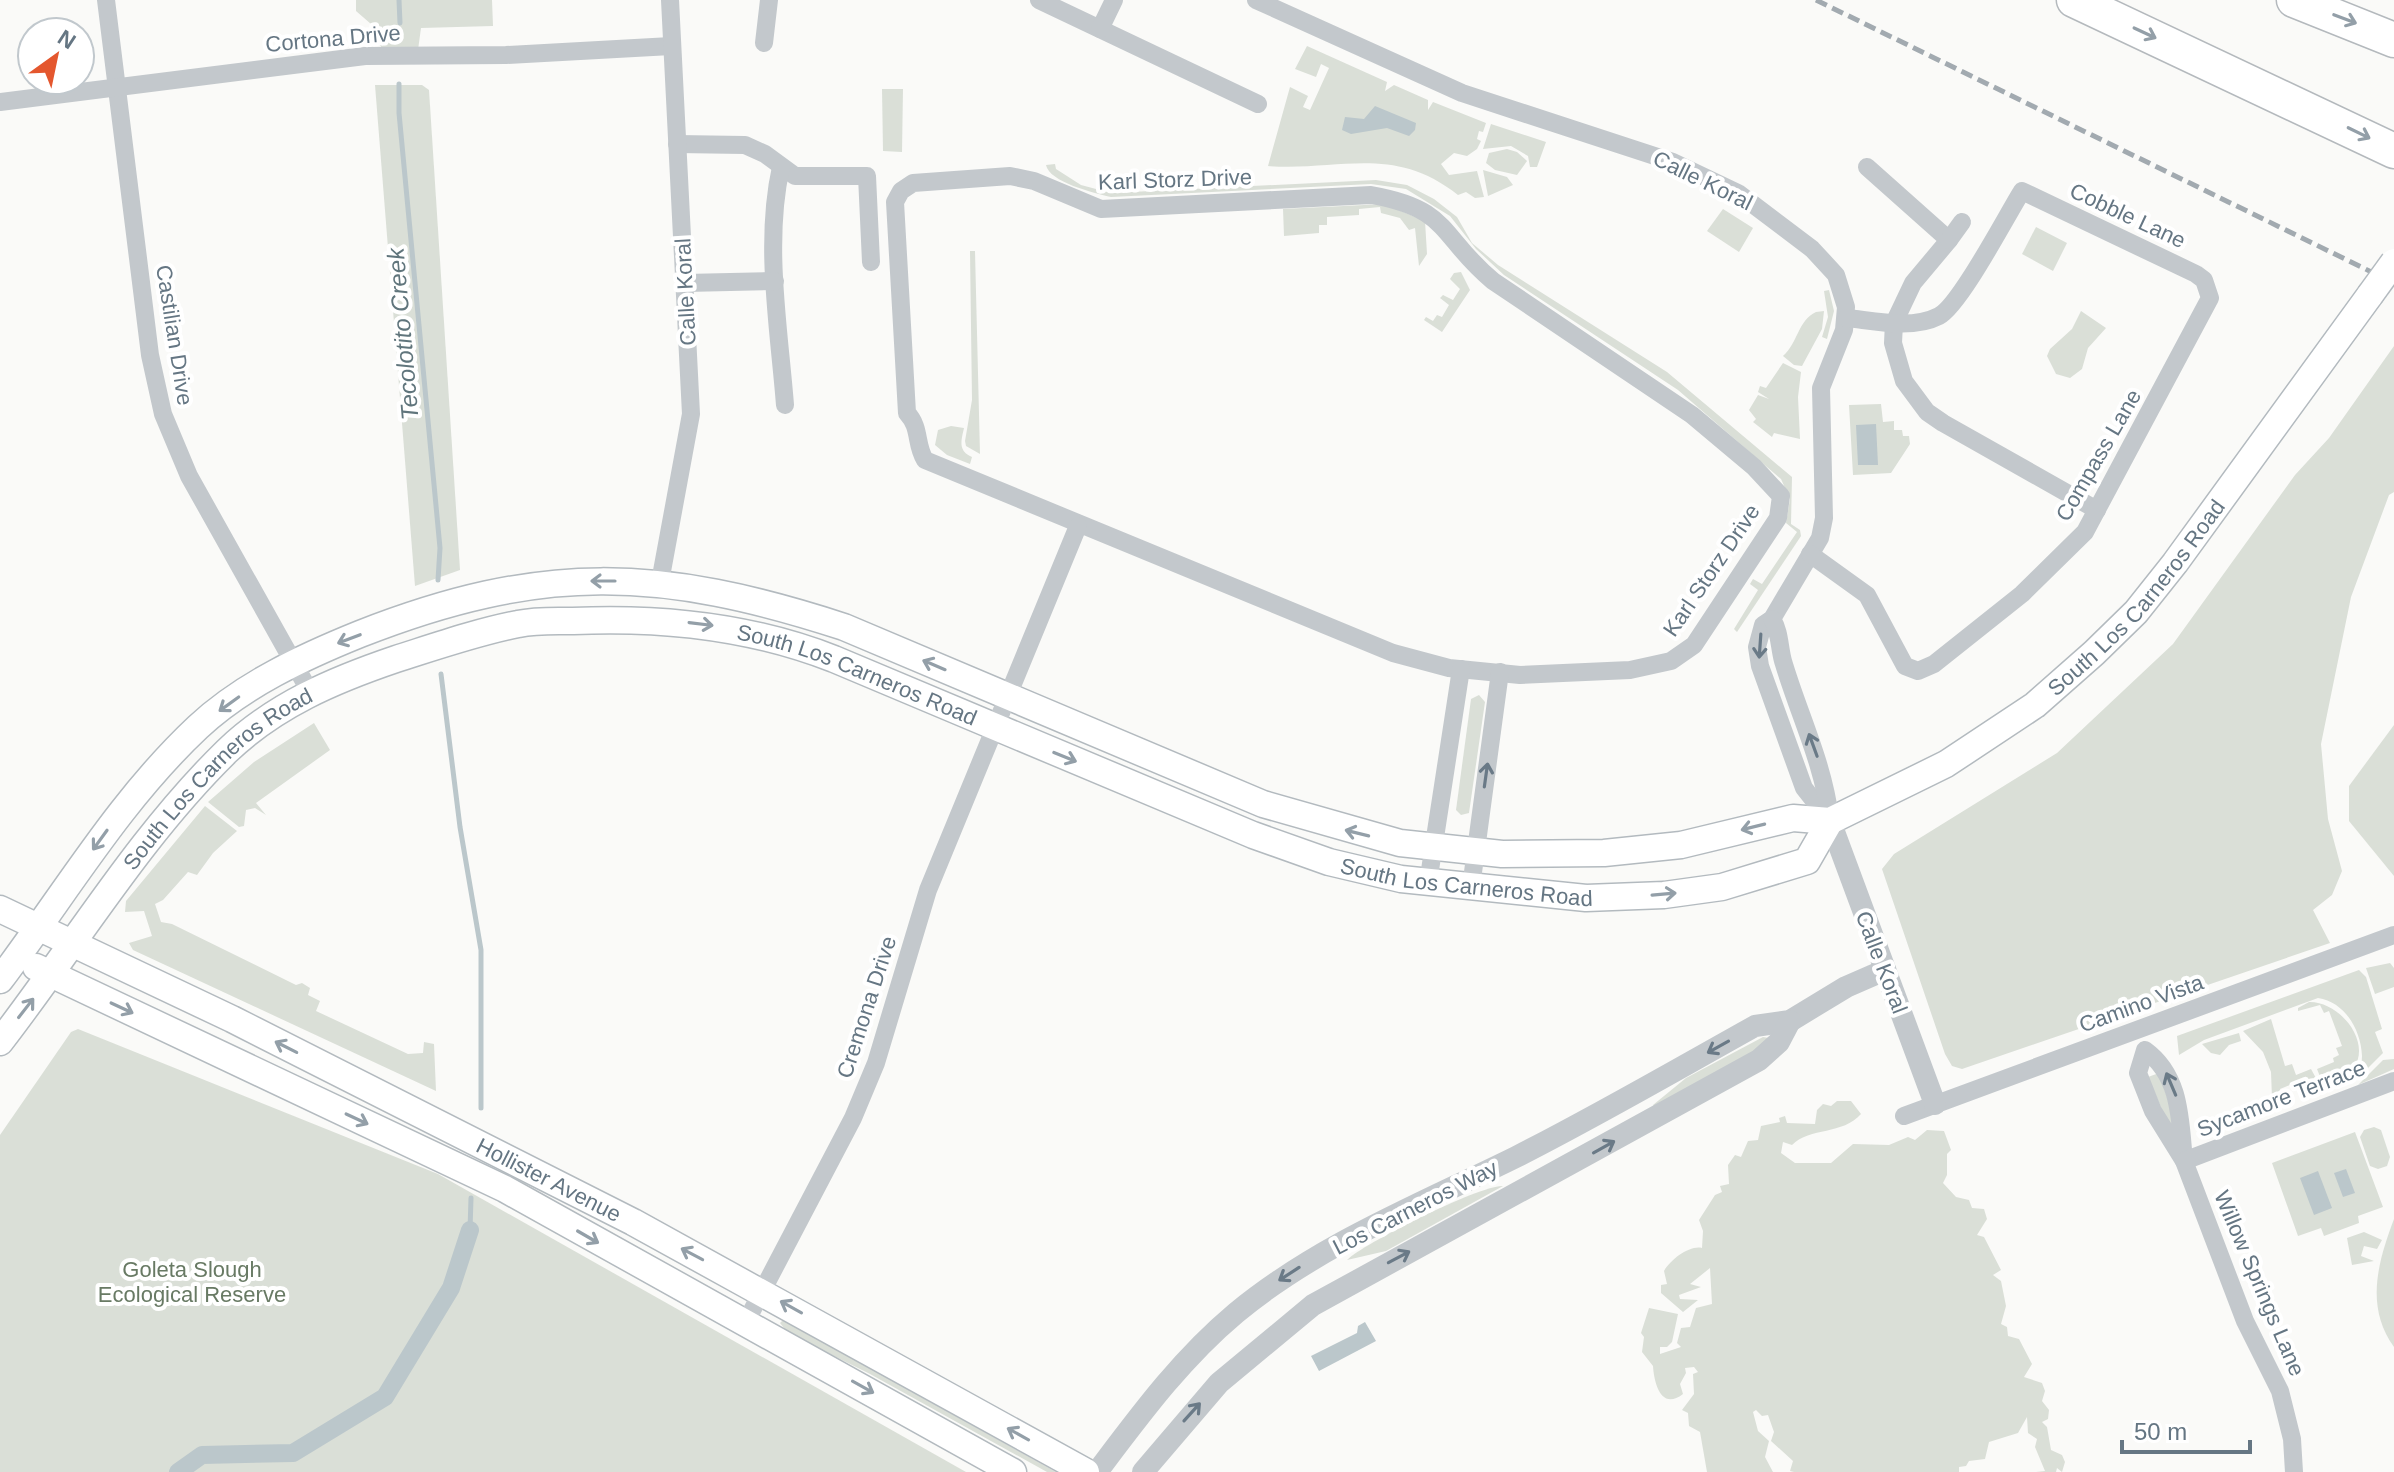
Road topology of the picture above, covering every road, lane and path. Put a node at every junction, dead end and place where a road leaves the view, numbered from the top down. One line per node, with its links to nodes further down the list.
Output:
1 (106, 0): 13 (street, Castilian Drive)
2 (670, 0): 12 (street, Calle Koral)
3 (769, 0): 11 (street)
4 (1039, 0): 9 (street)
5 (1114, 0): 9 (street)
6 (1256, 0): 27 (street, Calle Koral)
7 (2074, 0): 17 (highway, one-way to 17)
8 (2294, 0): 10 (highway, one-way to 10)
9 (1100, 29): 15 (street)
10 (2394, 40)
11 (764, 43)
12 (671, 46): 13 (street, Cortona Drive); 16 (street, Calle Koral)
13 (117, 87): 14 (street, Cortona Drive); 34 (street, Castilian Drive)
14 (0, 102)
15 (1258, 104)
16 (677, 144): 18 (street); 25 (street, Calle Koral)
17 (2394, 151)
18 (781, 167): 22 (street); 24 (street)
19 (1867, 167): 21 (street)
20 (1962, 222): 21 (street)
21 (1949, 240): 28 (street)
22 (871, 262)
23 (2394, 262): 40 (main road, South Los Carneros Road, bridge)
24 (775, 281): 25 (street); 29 (street)
25 (685, 283): 33 (street, Calle Koral)
26 (2209, 289): 28 (street, Cobble Lane); 30 (street, Compass Lane)
27 (1847, 318): 28 (street); 32 (street, Calle Koral)
28 (1894, 323): 30 (street)
29 (785, 405)
30 (2097, 510): 32 (street, Compass Lane)
31 (1078, 526): 35 (street, Karl Storz Drive); 36 (street, Karl Storz Drive); 38 (street, Cremona Drive)
32 (1810, 554): 40 (street, Calle Koral)
33 (660, 582): 34 (main road, South Los Carneros Road, one-way to 34); 38 (main road, South Los Carneros Road, one-way to 33)
34 (295, 663): 37 (street, Castilian Drive); 46 (main road, South Los Carneros Road, one-way to 46)
35 (1461, 669): 36 (street, Karl Storz Drive); 41 (street)
36 (1500, 672): 42 (street, one-way to 36)
37 (310, 692): 39 (main road, South Los Carneros Road, one-way to 39); 48 (main road, South Los Carneros Road)
38 (1006, 696): 39 (street, Cremona Drive); 41 (main road, South Los Carneros Road, one-way to 38)
39 (993, 727): 43 (main road, South Los Carneros Road, one-way to 43); 63 (street, Cremona Drive)
40 (1830, 821): 42 (main road, South Los Carneros Road, one-way to 42); 44 (main road, South Los Carneros Road, one-way to 40); 50 (street, Calle Koral)
41 (1434, 848): 42 (main road, South Los Carneros Road); 43 (street)
42 (1476, 853): 44 (street)
43 (1428, 883): 44 (main road, South Los Carneros Road)
44 (1471, 887)
45 (0, 909): 46 (main road, Hollister Avenue)
46 (37, 928): 48 (main road, Hollister Avenue); 49 (main road, South Los Carneros Road)
47 (2394, 935): 54 (street, Camino Vista)
48 (73, 944): 51 (main road, South Los Carneros Road); 63 (main road, Hollister Avenue, one-way to 48)
49 (8, 954): 51 (main road, Hollister Avenue); 52 (main road, South Los Carneros Road)
50 (1885, 970): 53 (street, Los Carneros Way); 58 (street, Calle Koral)
51 (51, 974): 55 (main road, South Los Carneros Road, one-way to 51); 64 (main road, Hollister Avenue, one-way to 64)
52 (0, 980)
53 (1790, 1021): 60 (street, Los Carneros Way, one-way to 60); 62 (street, Los Carneros Way, one-way to 53)
54 (2139, 1030): 56 (street, Willow Springs Lane); 58 (street, Camino Vista)
55 (0, 1042)
56 (2145, 1050): 61 (street, Willow Springs Lane, one-way to 56); 61 (street, Willow Springs Lane)
57 (2394, 1081): 61 (street, Sycamore Terrace)
58 (1935, 1104): 59 (street, Camino Vista)
59 (1904, 1116)
60 (1520, 1155): 62 (street); 67 (street, Los Carneros Way, one-way to 67)
61 (2184, 1161): 69 (street, Willow Springs Lane)
62 (1536, 1185): 68 (street, Los Carneros Way, one-way to 62)
63 (761, 1290): 64 (street, Cremona Drive); 66 (main road, Hollister Avenue, one-way to 63)
64 (746, 1322): 65 (main road, Hollister Avenue, one-way to 65)
65 (1013, 1472)
66 (1086, 1472)
67 (1097, 1472)
68 (1143, 1472)
69 (2294, 1472)

